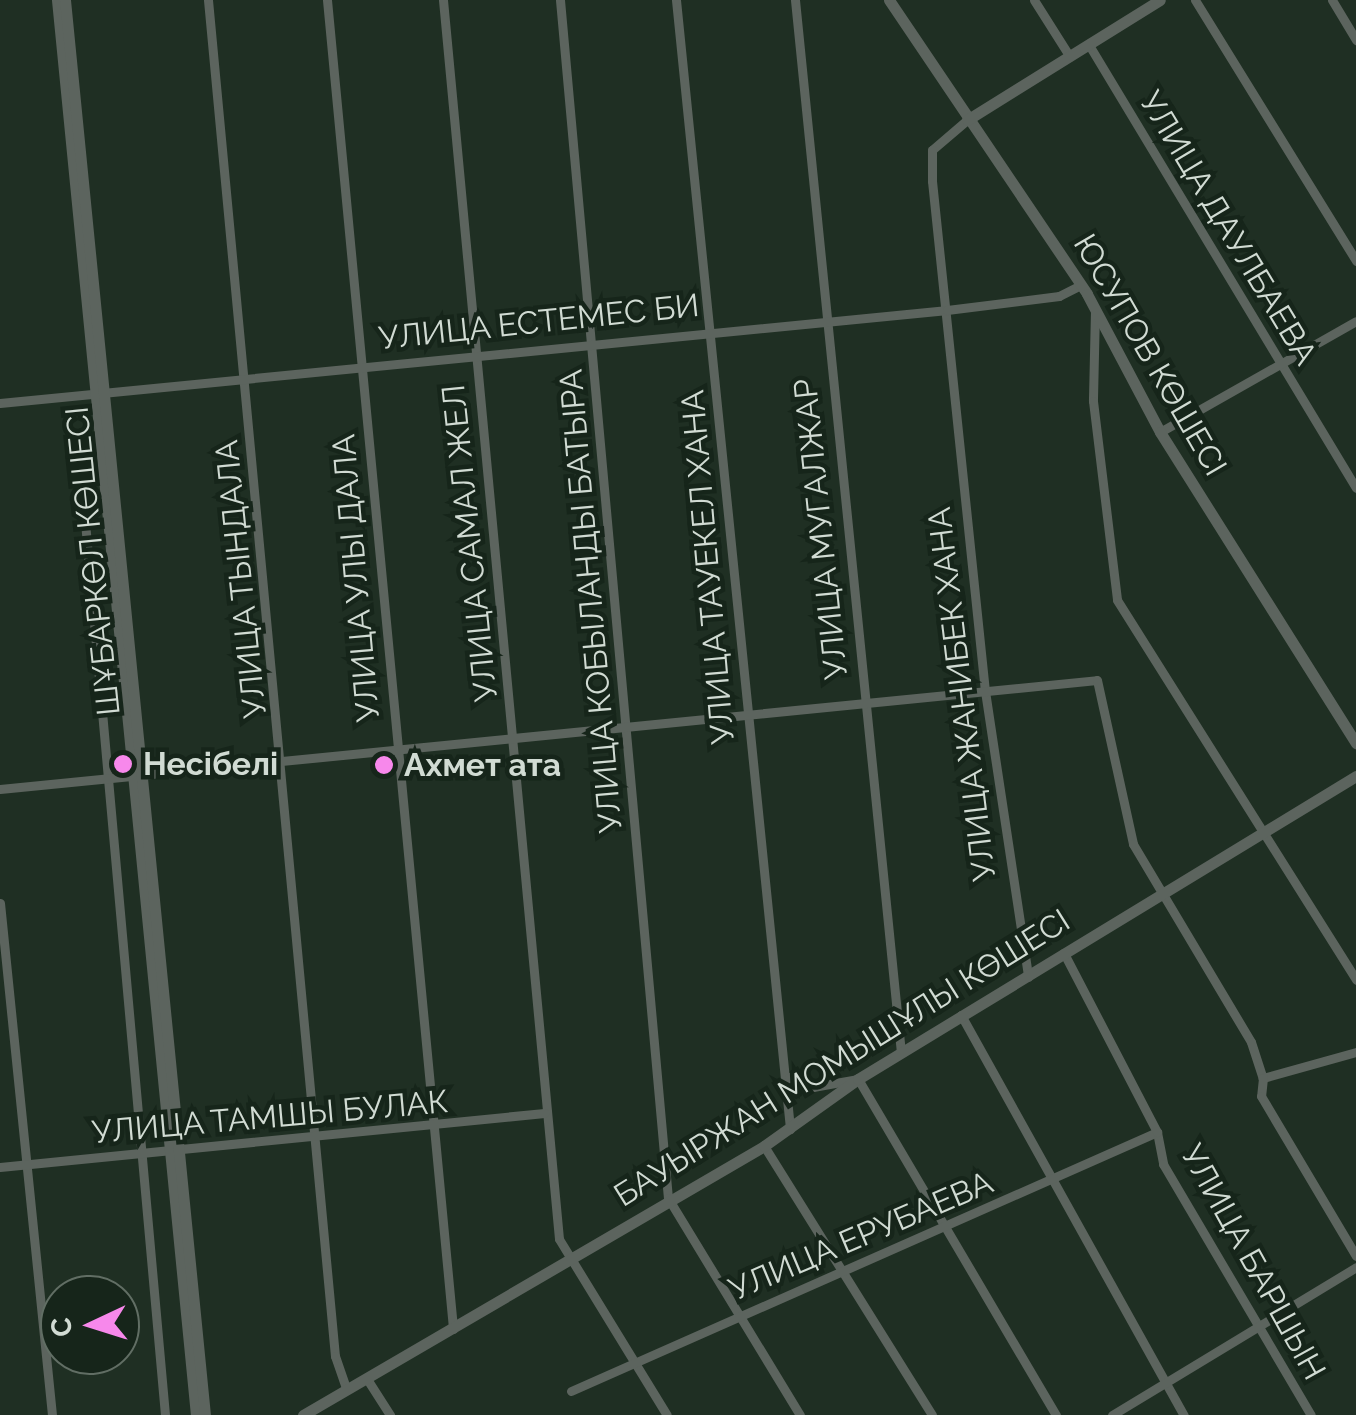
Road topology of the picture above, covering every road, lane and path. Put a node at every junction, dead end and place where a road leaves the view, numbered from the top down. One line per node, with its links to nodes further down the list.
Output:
1 (57, 0): 30 (street, ШҰБАРКӨЛ КӨШЕСІ)
2 (66, 0): 30 (street, ШҰБАРКӨЛ КӨШЕСІ)
3 (208, 0): 29 (street, УЛИЦА ТЫНДАЛА)
4 (326, 0): 27 (street, УЛИЦА УЛЫ ДАЛА)
5 (442, 0): 26 (street, УЛИЦА САМАЛ ЖЕЛ)
6 (560, 0): 25 (street, УЛИЦА КОБЫЛАНДЫ БАТЫРА)
7 (676, 0): 24 (street, УЛИЦА ТАУЕКЕЛ ХАНА)
8 (795, 0): 23 (street, УЛИЦА МУГАЛЖАР)
9 (888, 0): 17 (street, ЮСУПОВ КӨШЕСІ)
10 (1034, 0): 16 (street)
11 (1160, 0): 15 (street)
12 (1195, 0): 18 (street)
13 (1332, 0): 14 (street)
14 (1356, 40)
15 (1089, 45): 16 (street); 28 (street, УЛИЦА ДАУЛБАЕВА)
16 (1070, 57): 17 (street)
17 (968, 120): 19 (street, ЮСУПОВ КӨШЕСІ); 21 (street, УЛИЦА ЖАНИБЕК ХАНА)
18 (1356, 261)
19 (1081, 285): 20 (street, ЮСУПОВ КӨШЕСІ); 21 (street, УЛИЦА ЕСТЕМЕС БИ)
20 (1095, 308): 32 (street, ЮСУПОВ КӨШЕСІ); 47 (street)
21 (947, 310): 23 (street, УЛИЦА ЕСТЕМЕС БИ); 35 (street, УЛИЦА ЖАНИБЕК ХАНА)
22 (1356, 321): 28 (street)
23 (823, 323): 24 (street, УЛИЦА ЕСТЕМЕС БИ); 36 (street, УЛИЦА МУГАЛЖАР)
24 (712, 329): 25 (street, УЛИЦА ЕСТЕМЕС БИ); 37 (street, УЛИЦА ТАУЕКЕЛ ХАНА)
25 (595, 341): 26 (street, УЛИЦА ЕСТЕМЕС БИ); 38 (street, УЛИЦА КОБЫЛАНДЫ БАТЫРА)
26 (476, 353): 27 (street, УЛИЦА ЕСТЕМЕС БИ); 39 (street, УЛИЦА САМАЛ ЖЕЛ)
27 (362, 365): 29 (street, УЛИЦА ЕСТЕМЕС БИ); 41 (street, УЛИЦА УЛЫ ДАЛА)
28 (1280, 366): 32 (street); 34 (street, УЛИЦА ДАУЛБАЕВА)
29 (244, 377): 30 (street, УЛИЦА ЕСТЕМЕС БИ); 42 (street, УЛИЦА ТЫНДАЛА)
30 (100, 394): 31 (street, УЛИЦА ЕСТЕМЕС БИ); 33 (street, ШҰБАРКӨЛ КӨШЕСІ); 44 (street, ШҰБАРКӨЛ КӨШЕСІ)
31 (0, 403)
32 (1160, 432): 40 (street, ЮСУПОВ КӨШЕСІ)
33 (100, 436): 44 (street, ШҰБАРКӨЛ КӨШЕСІ); 45 (street, ШҰБАРКӨЛ КӨШЕСІ)
34 (1356, 488)
35 (986, 691): 36 (street); 48 (street); 51 (street, УЛИЦА ЖАНИБЕК ХАНА)
36 (865, 700): 37 (street); 55 (street, УЛИЦА МУГАЛЖАР)
37 (745, 712): 38 (street); 56 (street, УЛИЦА ТАУЕКЕЛ ХАНА)
38 (627, 726): 39 (street); 70 (street, УЛИЦА КОБЫЛАНДЫ БАТЫРА)
39 (516, 740): 41 (street); 59 (street, УЛИЦА САМАЛ ЖЕЛ)
40 (1356, 744)
41 (398, 750): 42 (street); 60 (street, УЛИЦА УЛЫ ДАЛА)
42 (285, 761): 44 (street); 63 (street, УЛИЦА ТЫНДАЛА)
43 (1356, 776): 47 (street, БАУЫРЖАН МОМЫШҰЛЫ КӨШЕСІ)
44 (138, 778): 45 (street); 65 (street, ШҰБАРКӨЛ КӨШЕСІ)
45 (102, 782): 46 (street); 66 (street, ШҰБАРКӨЛ КӨШЕСІ)
46 (0, 789)
47 (1263, 831): 48 (street, БАУЫРЖАН МОМЫШҰЛЫ КӨШЕСІ); 52 (street)
48 (1161, 897): 50 (street, БАУЫРЖАН МОМЫШҰЛЫ КӨШЕСІ); 58 (street)
49 (0, 903): 67 (street)
50 (1064, 953): 51 (street, БАУЫРЖАН МОМЫШҰЛЫ КӨШЕСІ); 62 (street, УЛИЦА БАРШЫН)
51 (1028, 977): 53 (street, БАУЫРЖАН МОМЫШҰЛЫ КӨШЕСІ)
52 (1356, 980)
53 (961, 1015): 55 (street, БАУЫРЖАН МОМЫШҰЛЫ КӨШЕСІ); 69 (street)
54 (1356, 1052): 58 (street)
55 (901, 1053): 57 (street, БАУЫРЖАН МОМЫШҰЛЫ КӨШЕСІ)
56 (788, 1077): 57 (street); 61 (street, УЛИЦА ТАУЕКЕЛ ХАНА)
57 (858, 1078): 61 (street, БАУЫРЖАН МОМЫШҰЛЫ КӨШЕСІ); 71 (street)
58 (1263, 1078): 73 (street)
59 (544, 1113): 60 (street, УЛИЦА ТАМШЫ БУЛАК); 72 (street, УЛИЦА САМАЛ ЖЕЛ)
60 (431, 1128): 63 (street, УЛИЦА ТАМШЫ БУЛАК); 78 (street, УЛИЦА УЛЫ ДАЛА)
61 (790, 1129): 64 (street, БАУЫРЖАН МОМЫШҰЛЫ КӨШЕСІ)
62 (1156, 1132): 69 (street, УЛИЦА ЕРУБАЕВА); 77 (street, УЛИЦА БАРШЫН)
63 (314, 1136): 65 (street, УЛИЦА ТАМШЫ БУЛАК); 82 (street, УЛИЦА ТЫНДАЛА)
64 (764, 1146): 70 (street, БАУЫРЖАН МОМЫШҰЛЫ КӨШЕСІ); 75 (street)
65 (175, 1152): 66 (street, УЛИЦА ТАМШЫ БУЛАК); 86 (street, ШҰБАРКӨЛ КӨШЕСІ); 87 (street, ШҰБАРКӨЛ КӨШЕСІ)
66 (142, 1154): 67 (street, УЛИЦА ТАМШЫ БУЛАК); 85 (street, ШҰБАРКӨЛ КӨШЕСІ)
67 (26, 1165): 68 (street, УЛИЦА ТАМШЫ БУЛАК); 84 (street)
68 (0, 1167)
69 (1052, 1180): 71 (street, УЛИЦА ЕРУБАЕВА); 81 (street)
70 (668, 1198): 72 (street, БАУЫРЖАН МОМЫШҰЛЫ КӨШЕСІ); 76 (street)
71 (951, 1228): 75 (street, УЛИЦА ЕРУБАЕВА); 93 (street)
72 (573, 1255): 78 (street, БАУЫРЖАН МОМЫШҰЛЫ КӨШЕСІ); 79 (street, УЛИЦА САМАЛ ЖЕЛ)
73 (1356, 1256)
74 (1356, 1267): 77 (street)
75 (846, 1272): 76 (street, УЛИЦА ЕРУБАЕВА); 92 (street)
76 (738, 1315): 79 (street, УЛИЦА ЕРУБАЕВА); 91 (street)
77 (1260, 1325): 81 (street); 96 (street, УЛИЦА БАРШЫН)
78 (453, 1329): 80 (street, БАУЫРЖАН МОМЫШҰЛЫ КӨШЕСІ)
79 (636, 1362): 83 (street, УЛИЦА ЕРУБАЕВА); 90 (street, УЛИЦА САМАЛ ЖЕЛ)
80 (367, 1379): 82 (street, БАУЫРЖАН МОМЫШҰЛЫ КӨШЕСІ); 89 (street)
81 (1166, 1382): 94 (street); 95 (street)
82 (347, 1390): 88 (street, БАУЫРЖАН МОМЫШҰЛЫ КӨШЕСІ)
83 (571, 1390)
84 (52, 1415)
85 (165, 1415)
86 (196, 1415)
87 (205, 1415)
88 (303, 1415)
89 (390, 1415)
90 (667, 1415)
91 (800, 1415)
92 (932, 1415)
93 (1056, 1415)
94 (1112, 1415)
95 (1184, 1415)
96 (1311, 1415)

